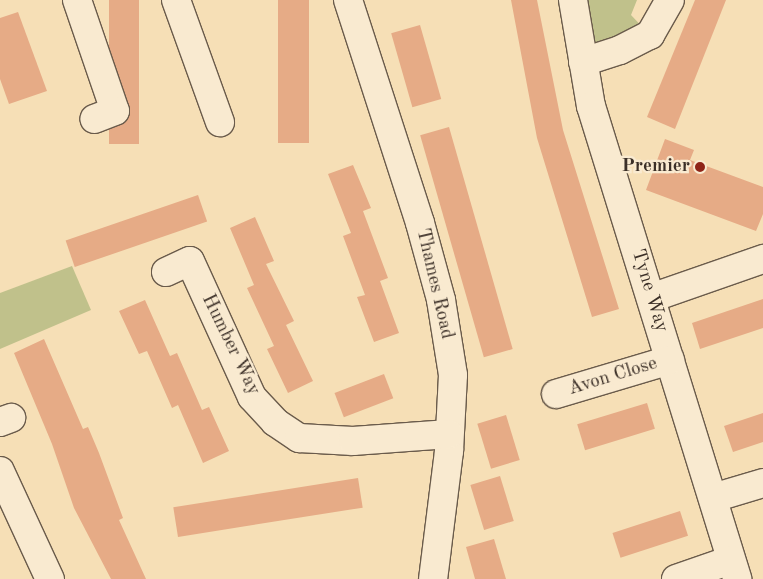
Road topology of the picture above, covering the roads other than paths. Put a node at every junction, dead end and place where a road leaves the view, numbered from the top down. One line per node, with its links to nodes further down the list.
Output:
1 (77, 0): 7 (street)
2 (176, 0): 8 (street)
3 (348, 0): 14 (street, Thames Road)
4 (573, 0): 6 (street, Tyne Way)
5 (670, 0): 6 (street)
6 (583, 62): 11 (street, Tyne Way)
7 (94, 119)
8 (220, 122)
9 (763, 259): 11 (street)
10 (166, 272): 14 (street, Humber Way)
11 (650, 298): 12 (street, Tyne Way)
12 (670, 360): 13 (street, Avon Close); 17 (street, Tyne Way)
13 (556, 394)
14 (450, 434): 20 (street, Thames Road)
15 (0, 471): 19 (street)
16 (763, 483): 17 (street)
17 (713, 498): 18 (street, Tyne Way)
18 (734, 570): 21 (street)
19 (50, 579)
20 (433, 579)
21 (676, 579)

